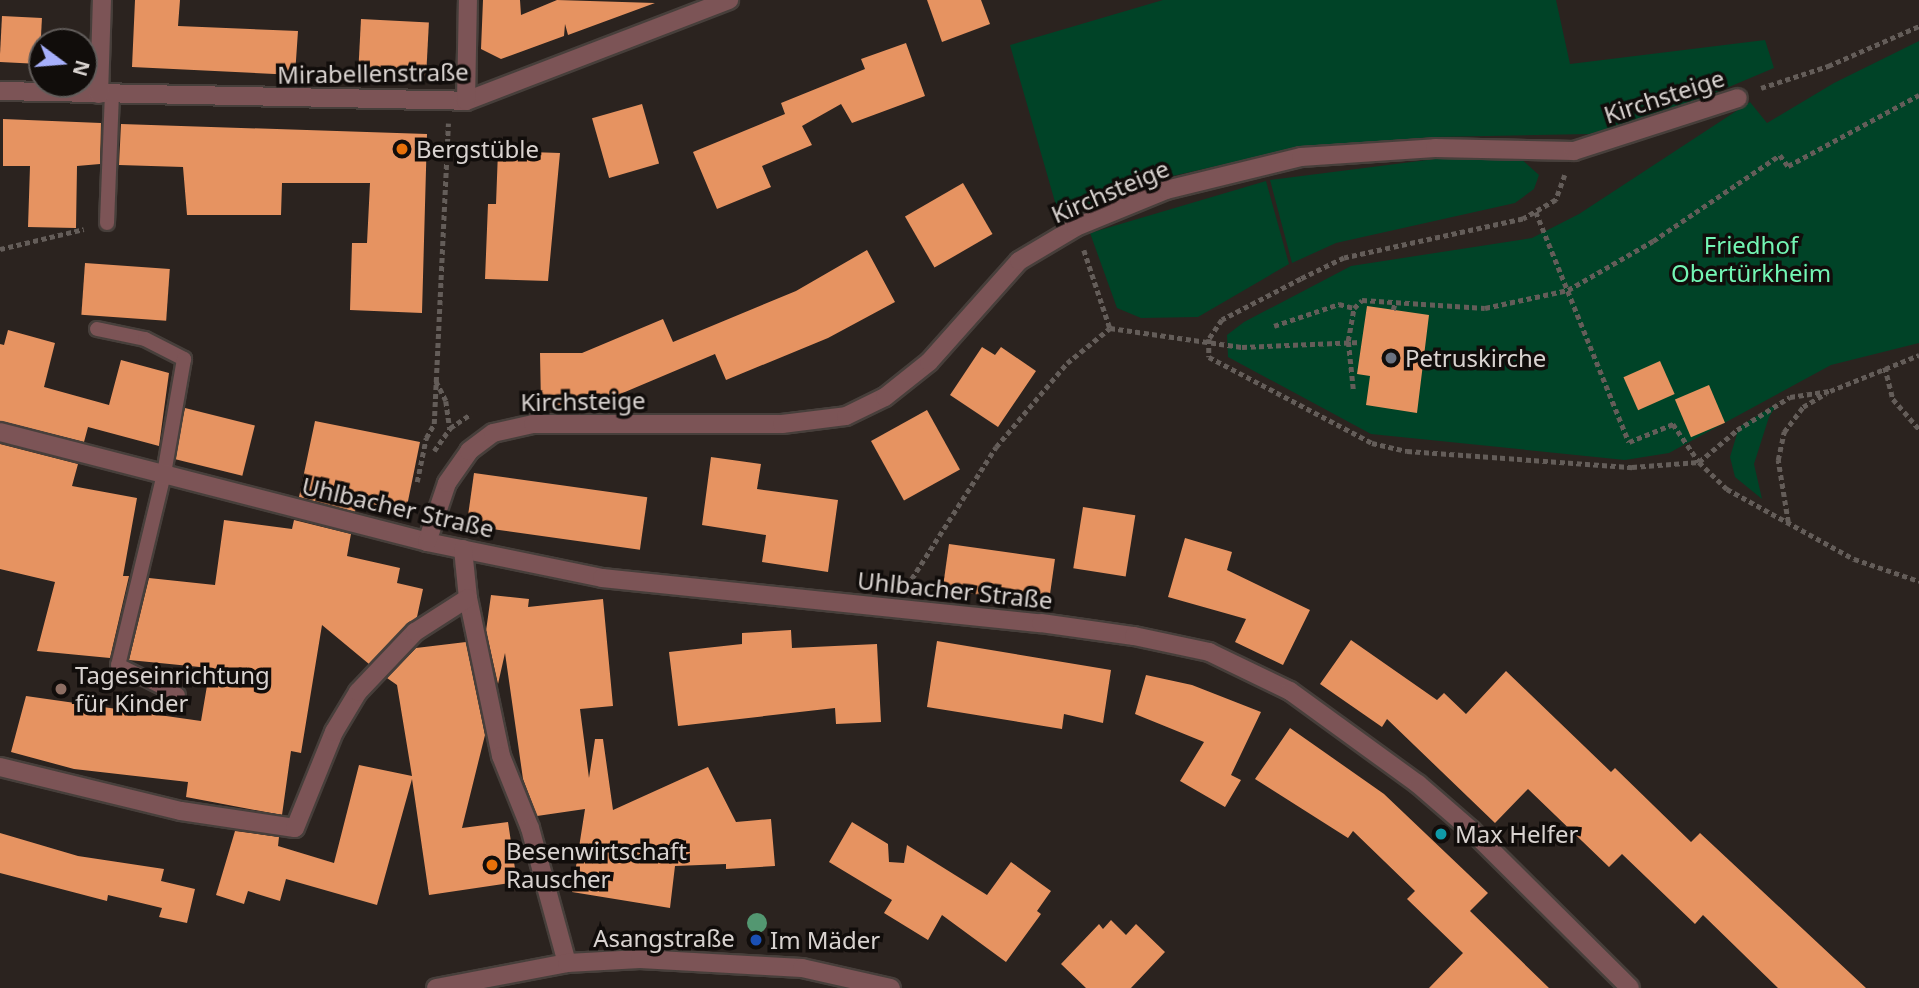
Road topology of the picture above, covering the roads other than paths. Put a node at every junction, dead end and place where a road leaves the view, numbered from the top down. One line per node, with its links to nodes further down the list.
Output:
1 (102, 0): 5 (street)
2 (468, 0): 7 (street)
3 (729, 0): 7 (street, Mirabellenstraße)
4 (0, 91): 5 (street, Mirabellenstraße)
5 (105, 95): 7 (street, Mirabellenstraße); 8 (lane)
6 (1738, 99): 12 (street, Kirchsteige)
7 (457, 101)
8 (107, 223)
9 (97, 329): 11 (lane)
10 (0, 432): 11 (street, Uhlbacher Straße)
11 (164, 474): 12 (street, Uhlbacher Straße); 15 (lane)
12 (427, 542): 13 (street, Uhlbacher Straße)
13 (463, 549): 14 (street); 20 (street, Uhlbacher Straße)
14 (468, 598): 16 (street); 17 (street)
15 (178, 695)
16 (0, 767)
17 (567, 964): 18 (street, Asangstraße); 19 (street, Asangstraße)
18 (436, 988)
19 (891, 988)
20 (1630, 988)

